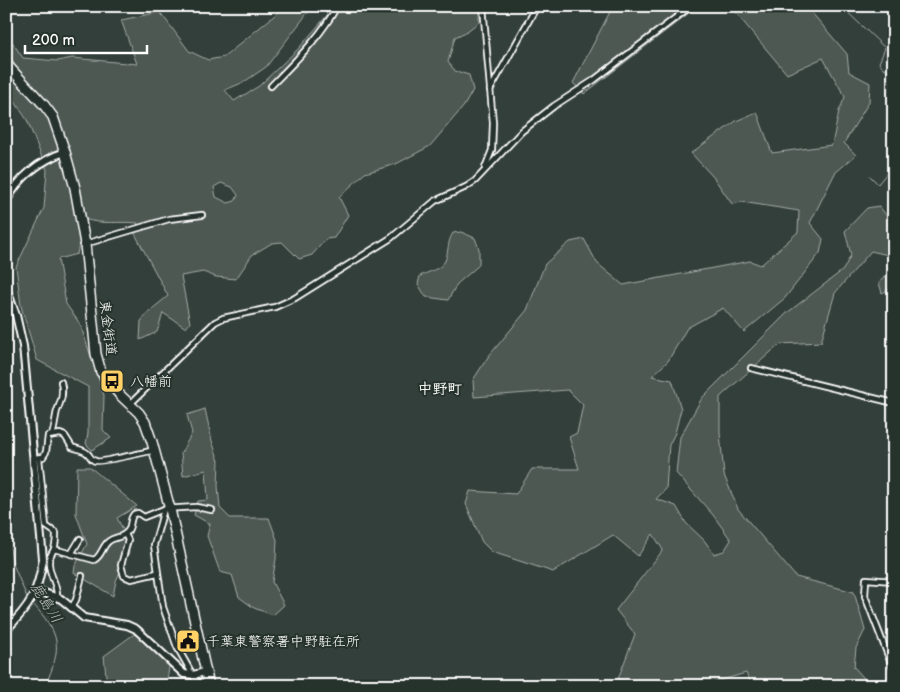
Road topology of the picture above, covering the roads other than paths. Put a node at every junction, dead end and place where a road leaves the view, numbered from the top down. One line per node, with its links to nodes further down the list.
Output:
1 (337, 6): 6 (street)
2 (483, 6): 7 (street)
3 (537, 6): 7 (street)
4 (691, 6): 9 (street)
5 (6, 61): 8 (highway, 東金街道)
6 (271, 86)
7 (490, 92): 9 (street)
8 (65, 152): 10 (main road); 12 (highway, 東金街道)
9 (484, 172): 17 (street)
10 (6, 202)
11 (202, 215): 12 (street)
12 (86, 244): 17 (highway, 東金街道)
13 (6, 288): 20 (main road)
14 (751, 368): 16 (street)
15 (61, 382): 18 (street)
16 (894, 403)
17 (130, 404): 19 (highway, 東金街道)
18 (52, 435): 19 (street); 20 (street)
19 (155, 450): 21 (highway, 東金街道)
20 (37, 458): 25 (street); 27 (main road)
21 (167, 509): 22 (street); 23 (street); 28 (street); 36 (highway, 東金街道)
22 (212, 510)
23 (125, 534): 26 (street); 28 (street)
24 (80, 539): 26 (street)
25 (54, 549): 26 (street); 27 (street)
26 (72, 554)
27 (46, 559): 31 (main road); 32 (street)
28 (157, 573): 37 (street)
29 (82, 576): 33 (street)
30 (894, 581): 35 (street)
31 (36, 590): 32 (main road); 34 (main road)
32 (57, 597): 33 (main road)
33 (71, 608): 37 (main road)
34 (6, 630)
35 (894, 671)
36 (205, 672): 37 (main road); 39 (highway, 東金街道)
37 (193, 675): 38 (street)
38 (199, 686)
39 (208, 686)

